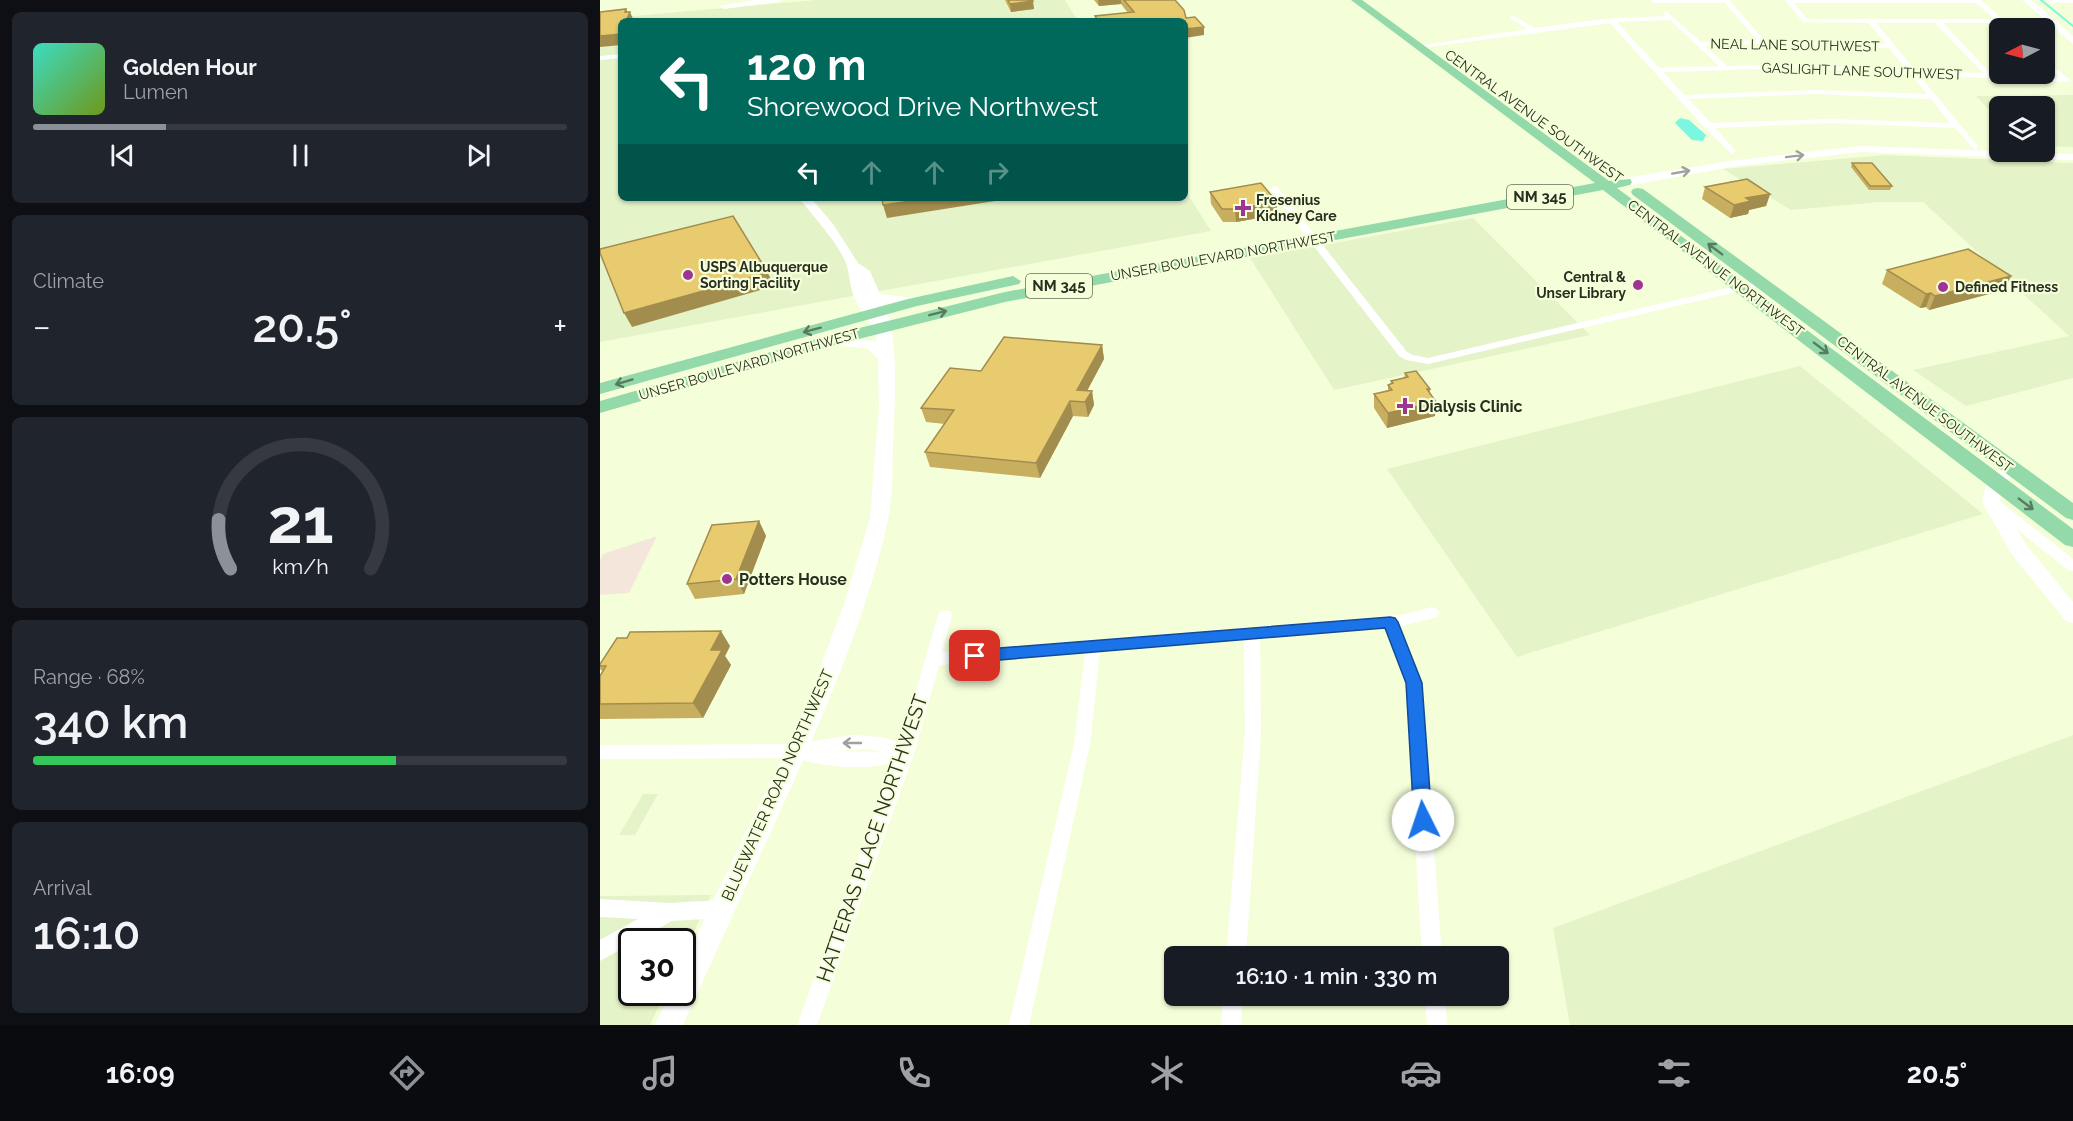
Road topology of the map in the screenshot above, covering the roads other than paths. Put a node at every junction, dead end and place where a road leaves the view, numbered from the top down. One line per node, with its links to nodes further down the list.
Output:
1 (778, 0): 11 (street)
2 (1356, 0): 27 (main road, CENTRAL AVENUE NORTHWEST)
3 (1370, 0): 25 (main road, CENTRAL AVENUE SOUTHWEST)
4 (2026, 0): 16 (street)
5 (1653, 1): 6 (street); 14 (street)
6 (1727, 1): 24 (street)
7 (1788, 1): 8 (street); 18 (street)
8 (1978, 1): 15 (street)
9 (2050, 1): 10 (street)
10 (2073, 1)
11 (724, 3): 12 (street)
12 (723, 16)
13 (1512, 17): 22 (street)
14 (1672, 18): 17 (street); 26 (street)
15 (1997, 18)
16 (2046, 18)
17 (1612, 21): 22 (street); 32 (street)
18 (1871, 21): 19 (street); 28 (street)
19 (1937, 21): 20 (street); 35 (street)
20 (1989, 21)
21 (2055, 26): 23 (street)
22 (1532, 30): 25 (street)
23 (2073, 41)
24 (1762, 42): 26 (street, NEAL LANE SOUTHWEST); 28 (street, NEAL LANE SOUTHWEST)
25 (1435, 44): 27 (street); 38 (main road, CENTRAL AVENUE SOUTHWEST)
26 (1699, 44): 31 (street)
27 (1421, 46): 52 (main road, CENTRAL AVENUE NORTHWEST)
28 (1892, 46): 33 (street)
29 (618, 56): 30 (street)
30 (600, 58)
31 (1724, 67): 32 (street, GASLIGHT LANE SOUTHWEST); 33 (street, GASLIGHT LANE SOUTHWEST)
32 (1658, 70): 39 (street)
33 (1912, 70): 36 (street, GASLIGHT LANE SOUTHWEST); 40 (street)
34 (2055, 70): 37 (street, GASLIGHT LANE SOUTHWEST)
35 (1989, 76)
36 (1989, 78)
37 (2055, 80)
38 (1504, 93)
39 (1682, 97): 40 (street); 41 (street)
40 (1932, 97): 42 (street)
41 (1708, 126): 42 (street); 46 (street)
42 (1956, 126): 44 (street)
43 (1778, 146): 44 (street)
44 (1974, 147): 45 (street)
45 (1989, 148)
46 (1736, 150): 49 (street)
47 (2055, 150): 48 (street)
48 (2073, 151)
49 (1713, 154)
50 (2073, 157): 52 (street, one-way to 50)
51 (1673, 161): 52 (street)
52 (1610, 179): 54 (main road, CENTRAL AVENUE NORTHWEST); 56 (main road, UNSER BOULEVARD NORTHWEST / NM 345); 57 (main road, UNSER BOULEVARD NORTHWEST / NM 345); 58 (main road, CENTRAL AVENUE SOUTHWEST, one-way to 52)
53 (1274, 189): 57 (street)
54 (1625, 199): 56 (main road); 59 (main road, CENTRAL AVENUE NORTHWEST)
55 (807, 201): 60 (street, BLUEWATER ROAD NORTHWEST)
56 (1473, 209): 57 (main road, UNSER BOULEVARD NORTHWEST / NM 345)
57 (1310, 234): 59 (street); 60 (main road, UNSER BOULEVARD NORTHWEST / NM 345, one-way to 57); 60 (main road, UNSER BOULEVARD NORTHWEST / NM 345)
58 (1762, 283): 59 (street); 65 (main road, CENTRAL AVENUE SOUTHWEST)
59 (1741, 287): 66 (main road, CENTRAL AVENUE NORTHWEST, one-way to 66)
60 (877, 313): 61 (main road, UNSER BOULEVARD NORTHWEST / NM 345); 62 (street, BLUEWATER ROAD NORTHWEST); 63 (main road, UNSER BOULEVARD NORTHWEST / NM 345, one-way to 63)
61 (829, 341): 62 (street); 64 (main road, UNSER BOULEVARD NORTHWEST / NM 345)
62 (885, 357): 78 (street, BLUEWATER ROAD NORTHWEST)
63 (600, 389)
64 (600, 407)
65 (2012, 470): 66 (street); 68 (main road, CENTRAL AVENUE SOUTHWEST)
66 (1994, 480): 67 (street); 69 (main road, CENTRAL AVENUE NORTHWEST, one-way to 69)
67 (1991, 501): 70 (street); 73 (street)
68 (2073, 513)
69 (2073, 540)
70 (2073, 566)
71 (1432, 613): 74 (street)
72 (945, 615): 77 (street, HATTERAS PLACE NORTHWEST)
73 (2073, 616)
74 (1390, 622): 75 (street); 85 (street)
75 (1252, 633): 76 (street); 84 (street)
76 (1093, 646): 77 (street); 91 (street)
77 (933, 659): 80 (street, HATTERAS PLACE NORTHWEST)
78 (796, 751): 79 (street); 80 (street); 82 (street, BLUEWATER ROAD NORTHWEST)
79 (600, 752)
80 (907, 752): 90 (street, HATTERAS PLACE NORTHWEST)
81 (600, 908): 83 (street)
82 (721, 909): 83 (street); 89 (street, BLUEWATER ROAD NORTHWEST)
83 (670, 912): 86 (street)
84 (1237, 946)
85 (1431, 946)
86 (600, 951)
87 (1232, 1006): 92 (street)
88 (1436, 1006): 93 (street)
89 (669, 1025)
90 (807, 1025)
91 (1019, 1025)
92 (1231, 1025)
93 (1437, 1025)

